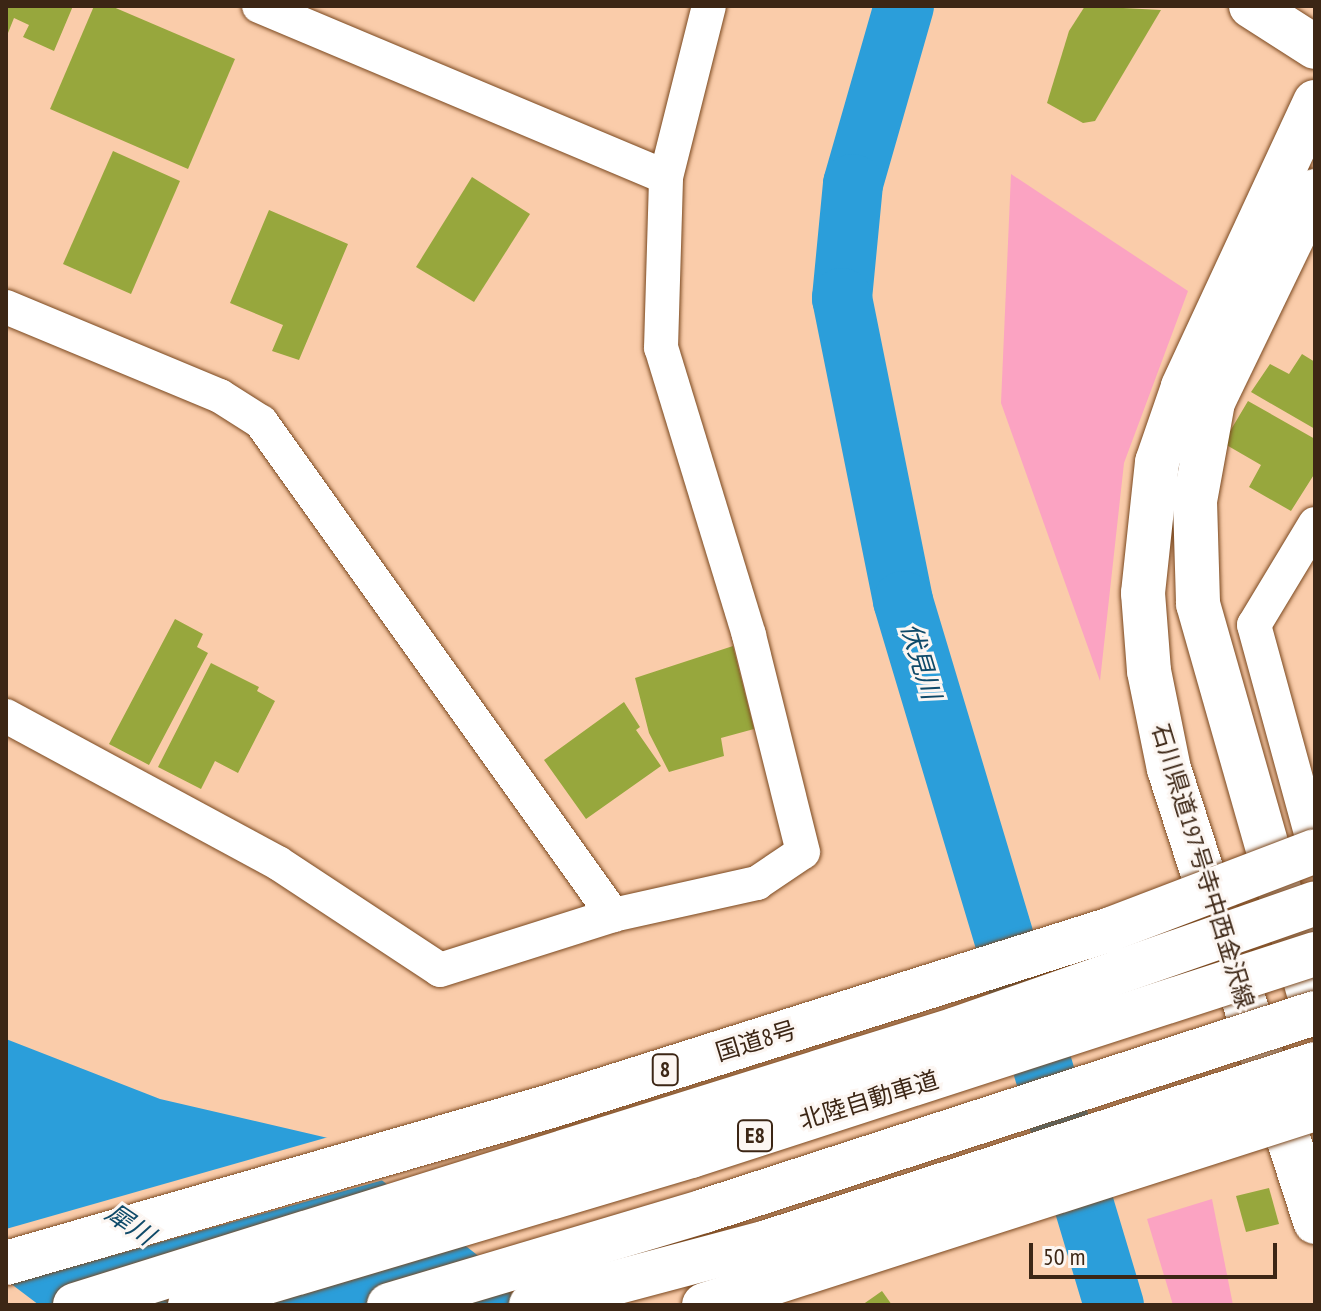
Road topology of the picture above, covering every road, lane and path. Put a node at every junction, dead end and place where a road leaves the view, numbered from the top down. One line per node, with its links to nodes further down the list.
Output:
1 (259, 6): 6 (street)
2 (709, 6): 6 (street)
3 (1251, 6): 4 (main road)
4 (1315, 47)
5 (1315, 102): 19 (main road, 石川県道197号寺中西金沢線)
6 (666, 177): 14 (street)
7 (1315, 191): 16 (main road)
8 (6, 307): 14 (street)
9 (1315, 524): 11 (street)
10 (6, 716): 14 (street)
11 (1303, 770): 12 (street)
12 (1315, 850): 20 (main road, 国道8号 / 8, bridge)
13 (1315, 903): 21 (main road, bridge)
14 (613, 915)
15 (1315, 954): 22 (main road, 北陸自動車道 / E8, bridge)
16 (1315, 1014): 23 (main road, E8, bridge)
17 (1315, 1064): 24 (main road, bridge)
18 (1315, 1109): 25 (main road, bridge)
19 (1315, 1222)
20 (6, 1263)
21 (75, 1305)
22 (190, 1305)
23 (389, 1305)
24 (531, 1305)
25 (704, 1305)

